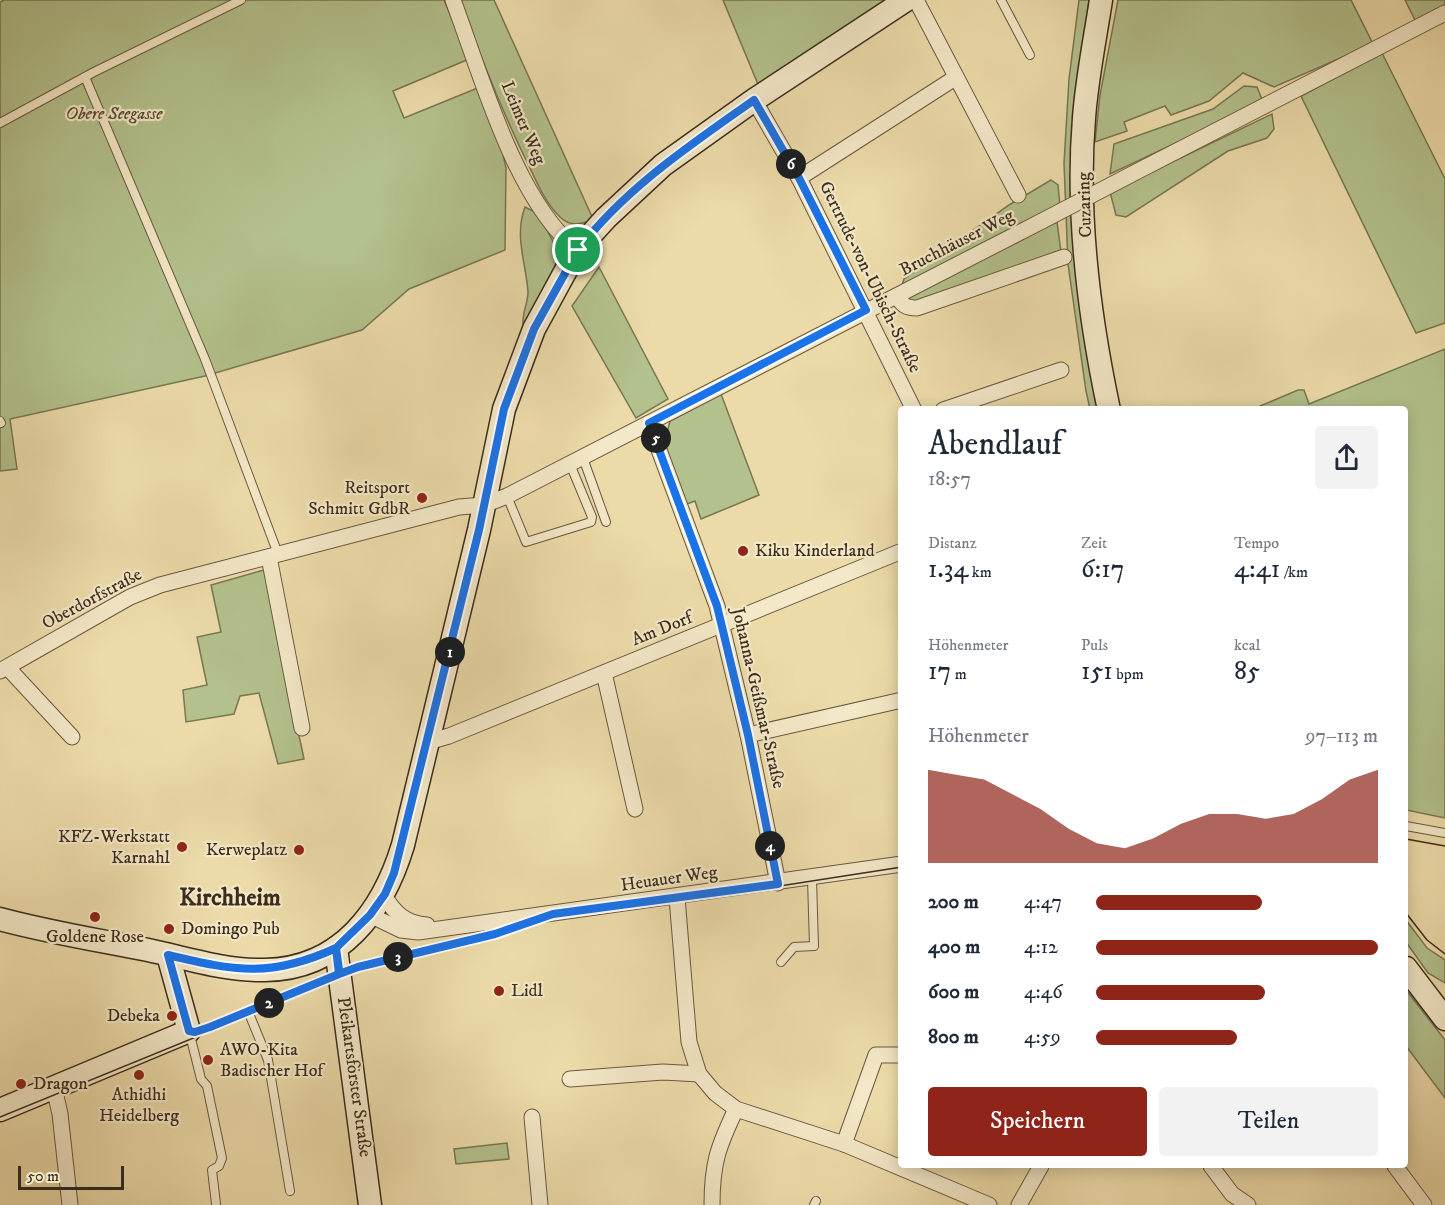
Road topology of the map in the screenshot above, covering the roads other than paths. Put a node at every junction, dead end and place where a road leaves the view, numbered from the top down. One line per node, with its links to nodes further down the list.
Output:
1 (241, 0): 9 (lane)
2 (453, 0): 15 (street, Leimer Weg)
3 (906, 0): 11 (street)
4 (916, 0): 10 (street)
5 (1001, 0): 8 (lane)
6 (1101, 0): 22 (street, Cuzaring)
7 (1445, 13): 17 (street, Bruchhäuser Weg, bridge)
8 (1030, 55)
9 (84, 77): 12 (lane); 29 (lane)
10 (955, 78): 13 (street); 14 (street)
11 (754, 100): 13 (street, Gertrude-von-Ubisch-Straße); 15 (street)
12 (0, 123)
13 (799, 178): 18 (street, Gertrude-von-Ubisch-Straße)
14 (1018, 195)
15 (578, 250): 26 (street)
16 (1064, 257): 17 (street)
17 (897, 296): 18 (street, Bruchhäuser Weg)
18 (866, 310): 20 (street, Gertrude-von-Ubisch-Straße); 23 (street, Bruchhäuser Weg)
19 (1061, 370): 21 (street)
20 (912, 406)
21 (955, 406)
22 (1108, 406)
23 (649, 423): 24 (street, Bruchhäuser Weg); 30 (street, Johanna-Geißmar-Straße)
24 (576, 461): 25 (street, Bruchhäuser Weg); 25 (lane); 27 (lane)
25 (507, 496): 26 (street, Bruchhäuser Weg)
26 (484, 505): 29 (street, Oberdorfstraße); 37 (street)
27 (606, 522)
28 (898, 554): 30 (street, Am Dorf)
29 (274, 556): 31 (street, Oberdorfstraße); 34 (street)
30 (722, 626): 32 (street, Am Dorf); 35 (street, Johanna-Geißmar-Straße)
31 (4, 670): 36 (street, Oberdorfstraße)
32 (604, 673): 37 (street, Am Dorf); 38 (street)
33 (898, 701): 35 (street)
34 (302, 728)
35 (748, 735): 43 (street, Johanna-Geißmar-Straße)
36 (72, 737)
37 (428, 742): 44 (street)
38 (635, 809)
39 (1408, 826): 40 (lane)
40 (1445, 834)
41 (898, 865): 42 (street, Heuauer Weg)
42 (812, 879): 43 (street, Heuauer Weg); 52 (lane)
43 (778, 884): 45 (street, Heuauer Weg)
44 (384, 895): 46 (street); 49 (street, Heuauer Weg)
45 (677, 897): 47 (street, Heuauer Weg); 59 (street)
46 (370, 915): 49 (street, Heuauer Weg); 50 (street)
47 (547, 915): 49 (street, Heuauer Weg); 54 (lane)
48 (0, 919): 51 (street)
49 (442, 927)
50 (336, 948): 51 (street); 54 (street, Pleikartsförster Straße)
51 (168, 955): 57 (street)
52 (781, 962)
53 (1408, 971): 56 (street)
54 (339, 975): 55 (lane); 74 (street, Pleikartsförster Straße)
55 (248, 1011): 57 (lane); 71 (lane)
56 (1444, 1016)
57 (189, 1031): 61 (street); 72 (lane)
58 (898, 1055): 65 (street)
59 (699, 1074): 60 (street); 62 (street)
60 (570, 1078)
61 (54, 1087): 63 (street); 73 (street)
62 (736, 1109): 65 (street); 76 (street)
63 (0, 1110)
64 (532, 1117): 75 (street)
65 (844, 1144): 66 (street)
66 (898, 1167)
67 (901, 1168): 77 (street)
68 (1040, 1168): 78 (street)
69 (1212, 1168): 79 (street)
70 (1396, 1168): 80 (street)
71 (290, 1191)
72 (216, 1204)
73 (70, 1205)
74 (370, 1205)
75 (540, 1205)
76 (712, 1205)
77 (989, 1205)
78 (1019, 1205)
79 (1248, 1205)
80 (1424, 1205)

